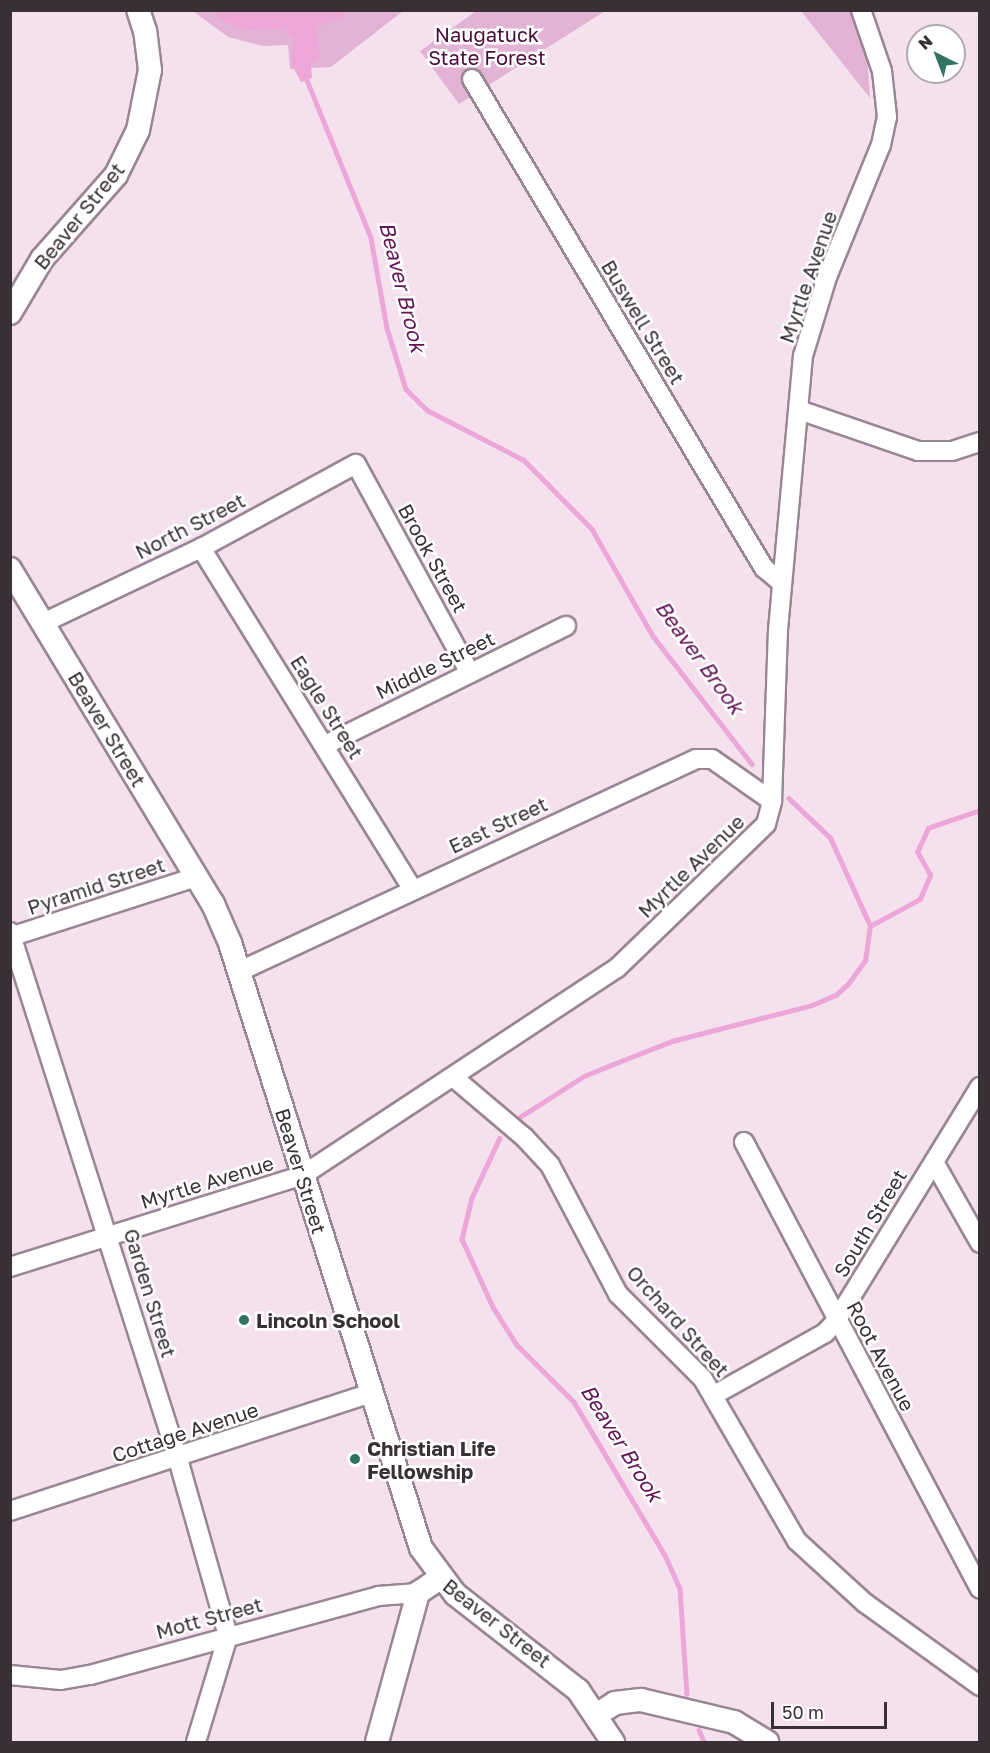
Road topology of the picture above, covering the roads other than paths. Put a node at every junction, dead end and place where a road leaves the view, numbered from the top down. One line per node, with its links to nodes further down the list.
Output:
1 (138, 10): 4 (street, Beaver Street)
2 (861, 10): 5 (street, Myrtle Avenue)
3 (472, 79): 10 (street, Buswell Street)
4 (10, 313)
5 (799, 410): 6 (street); 10 (street, Myrtle Avenue)
6 (980, 442)
7 (356, 464): 8 (street, North Street); 13 (street, Brook Street)
8 (201, 548): 11 (street, North Street); 14 (street, Eagle Street)
9 (13, 576): 11 (street, Beaver Street)
10 (782, 583): 15 (street, Myrtle Avenue)
11 (43, 623): 16 (street, Beaver Street)
12 (566, 626): 13 (street, Middle Street)
13 (470, 673): 14 (street, Middle Street)
14 (325, 745): 17 (street, Eagle Street)
15 (772, 801): 17 (street, East Street); 20 (street, Myrtle Avenue)
16 (196, 877): 18 (street, Pyramid Street); 19 (street, Beaver Street)
17 (413, 890): 19 (street, East Street)
18 (11, 936): 25 (street, Garden Street)
19 (240, 971): 24 (street, Beaver Street)
20 (453, 1077): 24 (street, Myrtle Avenue); 30 (street, Orchard Street)
21 (980, 1088): 23 (street, South Street)
22 (744, 1142): 28 (street, Root Avenue)
23 (934, 1162): 26 (street); 28 (street, South Street)
24 (303, 1175): 25 (street, Myrtle Avenue); 29 (street, Beaver Street)
25 (108, 1235): 27 (street, Myrtle Avenue); 31 (street, Garden Street)
26 (980, 1243)
27 (10, 1267)
28 (836, 1321): 30 (street, South Street); 34 (street, Root Avenue)
29 (372, 1394): 31 (street, Cottage Avenue); 33 (street, Beaver Street)
30 (714, 1395): 38 (street, Orchard Street)
31 (178, 1459): 32 (street, Cottage Avenue); 36 (street, Garden Street)
32 (10, 1511)
33 (440, 1578): 35 (street); 39 (street, Beaver Street)
34 (980, 1588)
35 (418, 1593): 36 (street, Mott Street); 41 (street)
36 (228, 1636): 37 (street, Mott Street); 40 (street)
37 (10, 1675)
38 (980, 1686)
39 (596, 1714): 42 (street, Beaver Street); 43 (street)
40 (196, 1743)
41 (377, 1743)
42 (613, 1743)
43 (766, 1743)

